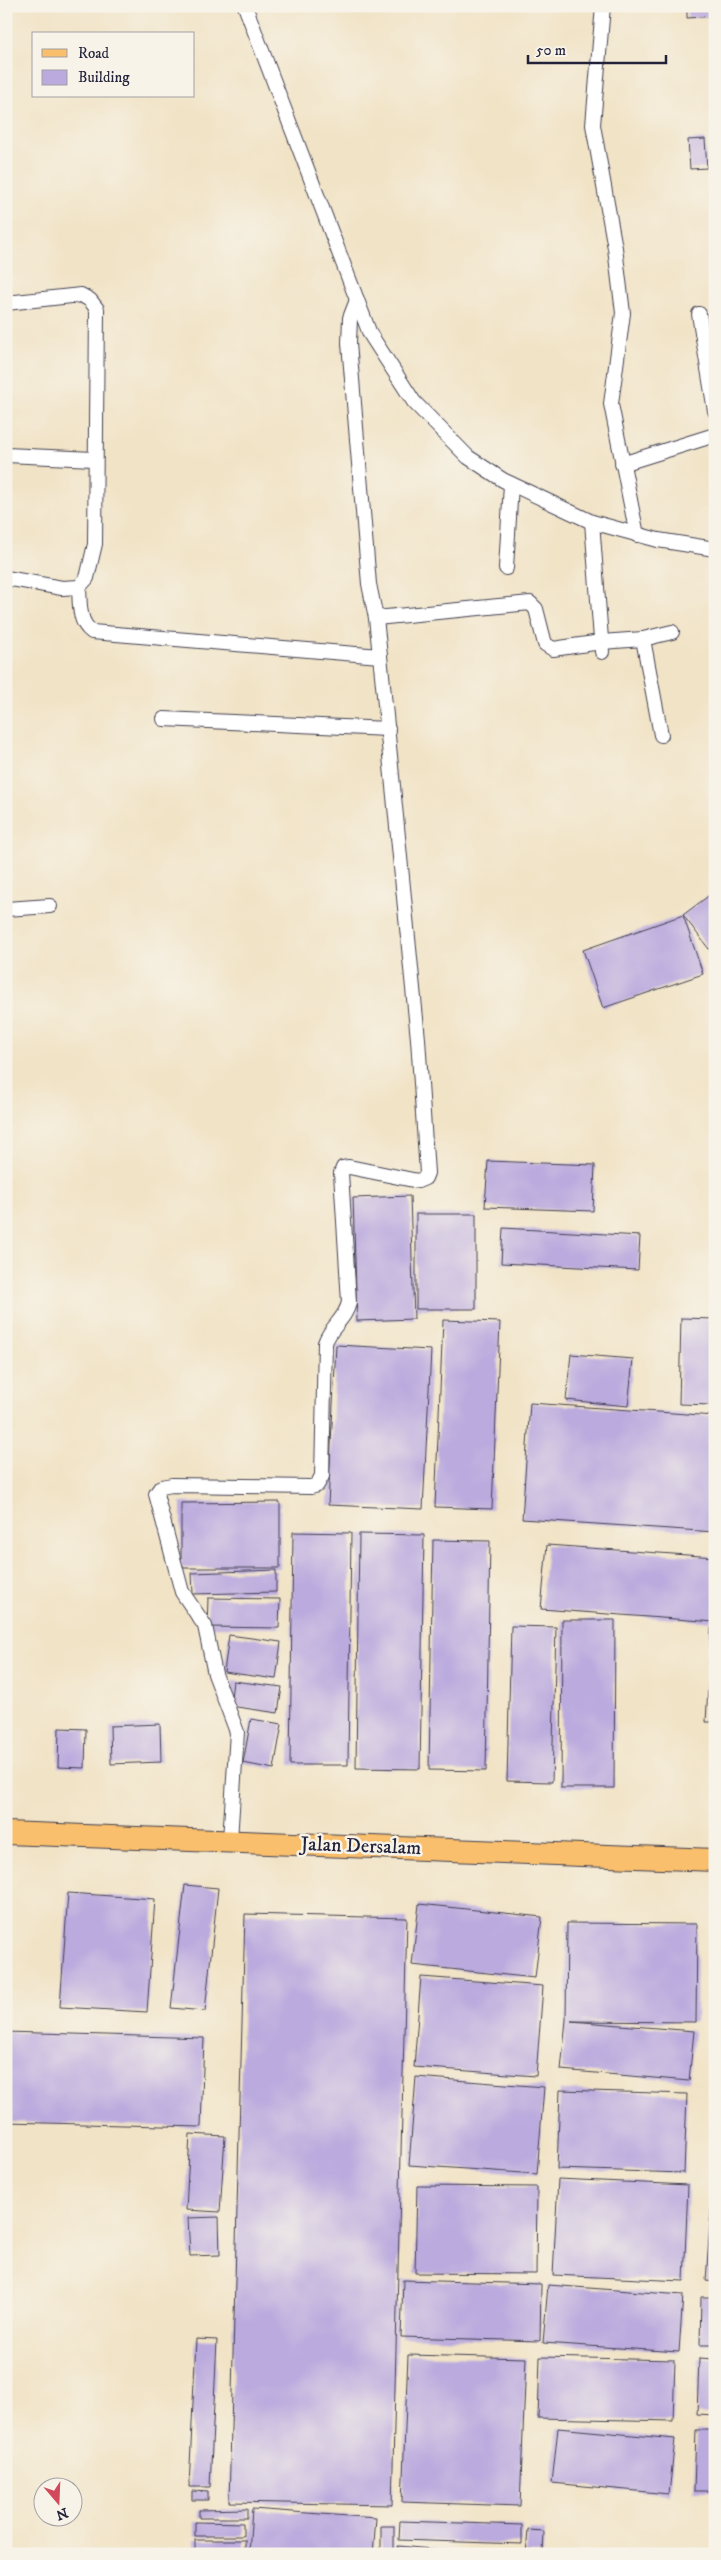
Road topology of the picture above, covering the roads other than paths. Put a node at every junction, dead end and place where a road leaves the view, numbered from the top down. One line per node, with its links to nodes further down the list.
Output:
1 (245, 6): 3 (street)
2 (604, 6): 11 (street)
3 (357, 300): 12 (street); 19 (street)
4 (6, 303): 10 (street)
5 (699, 314): 6 (street)
6 (713, 395): 7 (street)
7 (715, 411)
8 (715, 435): 11 (street)
9 (6, 455): 10 (street)
10 (94, 459): 18 (street)
11 (622, 464): 14 (street)
12 (511, 484): 13 (street); 16 (street)
13 (592, 522): 14 (street); 22 (street)
14 (637, 535): 15 (street)
15 (715, 548)
16 (506, 568)
17 (6, 578): 18 (street)
18 (79, 587): 23 (street)
19 (376, 618): 22 (street); 23 (street)
20 (672, 632): 21 (street)
21 (643, 639): 22 (street); 26 (street)
22 (602, 647)
23 (380, 656): 25 (street)
24 (164, 719): 25 (street)
25 (388, 729): 30 (street)
26 (661, 735)
27 (50, 906): 28 (street)
28 (6, 909)
29 (6, 1833): 30 (main road, Jalan Dersalam)
30 (230, 1840): 31 (main road, Jalan Dersalam)
31 (715, 1860)

